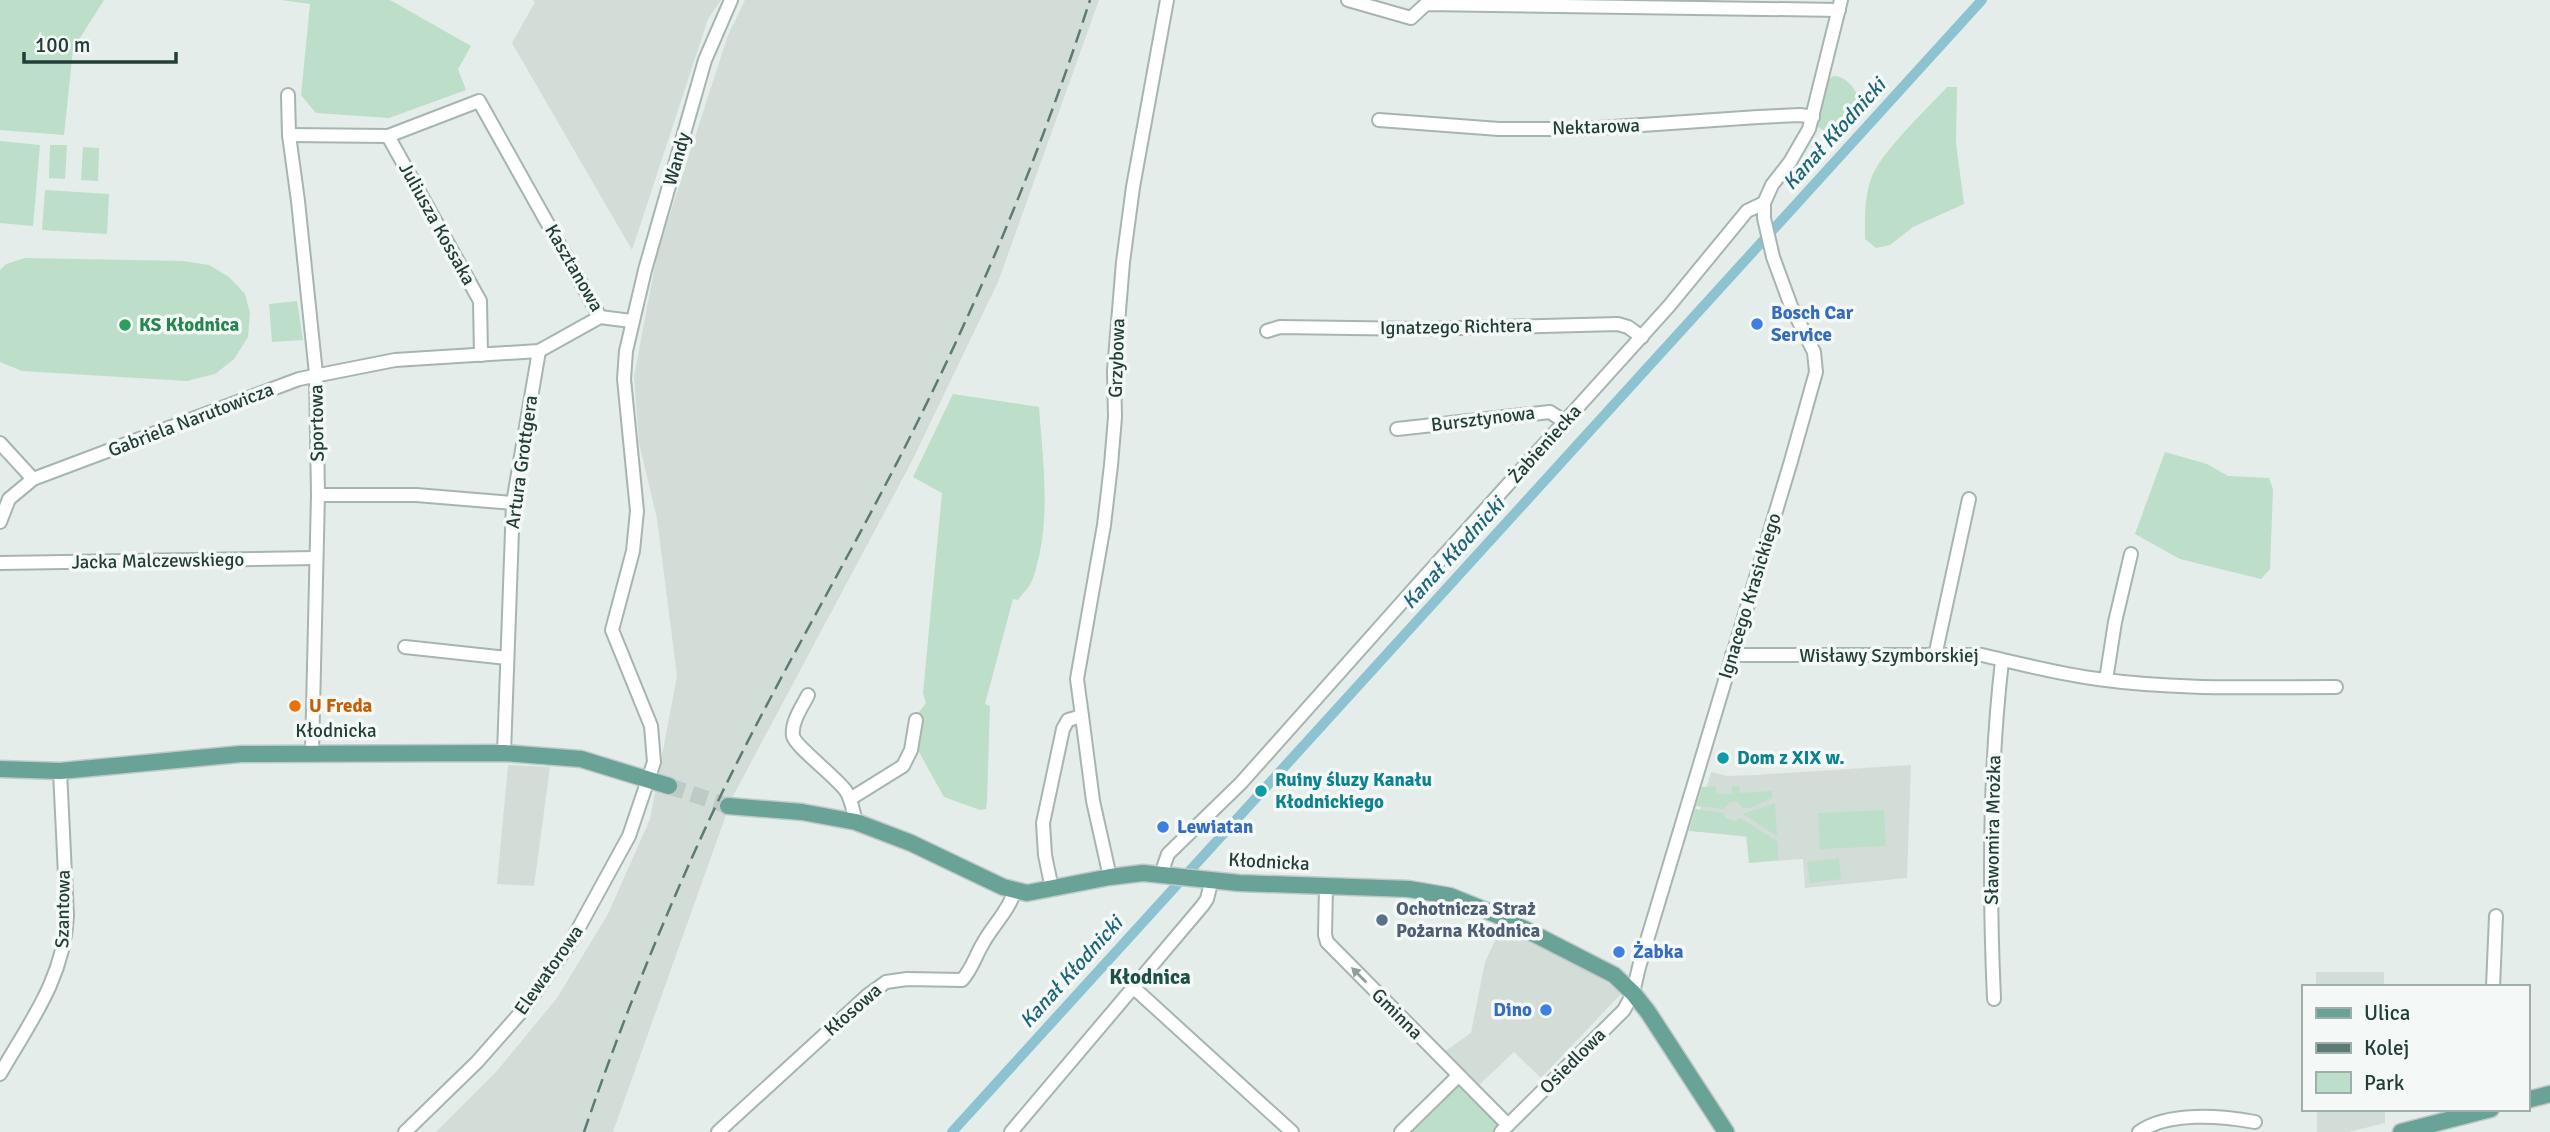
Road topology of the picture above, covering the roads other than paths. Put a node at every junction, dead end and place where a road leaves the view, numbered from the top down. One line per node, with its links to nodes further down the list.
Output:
1 (731, 0): 12 (street, Wandy)
2 (1167, 0): 37 (street, Grzybowa)
3 (1348, 0): 4 (street)
4 (1840, 5): 6 (street)
5 (288, 95): 8 (street, Sportowa)
6 (1813, 117): 7 (street, Nektarowa); 10 (street)
7 (1379, 120)
8 (289, 135): 9 (street, Kasztanowa); 17 (street, Sportowa)
9 (388, 136): 11 (street, Kasztanowa); 16 (street, Juliusza Kossaka)
10 (1765, 202): 14 (street, Żabieniecka); 30 (street, Ignacego Krasickiego)
11 (600, 317): 12 (street, Kasztanowa); 15 (street, Gabriela Narutowicza)
12 (631, 320): 43 (street, Kasztanowa)
13 (1267, 331): 14 (street, Ignatzego Richtera)
14 (1642, 337): 18 (street, Żabieniecka)
15 (539, 351): 16 (street, Gabriela Narutowicza); 24 (street, Artura Grottgera)
16 (481, 355): 17 (street, Gabriela Narutowicza)
17 (316, 374): 21 (street, Gabriela Narutowicza); 22 (street, Sportowa)
18 (1565, 422): 19 (street, Bursztynowa); 48 (street, Żabieniecka)
19 (1397, 429)
20 (0, 443): 21 (street)
21 (33, 479): 25 (street)
22 (318, 495): 24 (street); 27 (street, Sportowa)
23 (1969, 499): 31 (street)
24 (513, 503): 32 (street, Artura Grottgera)
25 (0, 522)
26 (2131, 554): 34 (street)
27 (316, 558): 28 (street, Jacka Malczewskiego); 39 (street, Sportowa)
28 (0, 564)
29 (405, 647): 32 (street)
30 (1732, 655): 31 (street, Wisławy Szymborskiej); 57 (street, Ignacego Krasickiego)
31 (1935, 656): 33 (street, Wisławy Szymborskiej)
32 (508, 658): 40 (street, Artura Grottgera)
33 (2002, 661): 34 (street, Wisławy Szymborskiej); 58 (street, Sławomira Mrożka)
34 (2106, 680): 35 (street, Wisławy Szymborskiej)
35 (2336, 687)
36 (808, 695): 45 (street)
37 (1082, 716): 49 (street, Grzybowa); 52 (street)
38 (916, 720): 45 (street)
39 (312, 752): 40 (main road, Kłodnicka); 42 (main road, Kłodnicka)
40 (504, 752): 43 (main road, Kłodnicka)
41 (0, 769): 42 (main road, Kłodnicka)
42 (60, 771): 59 (street, Szantowa)
43 (648, 779): 44 (main road, Kłodnicka); 66 (street, Elewatorowa)
44 (668, 786)
45 (850, 799): 47 (street)
46 (728, 806): 47 (main road, Kłodnicka)
47 (856, 822): 53 (main road, Kłodnicka)
48 (1165, 874): 49 (main road, Kłodnicka); 50 (main road, Kłodnicka)
49 (1110, 877): 52 (main road, Kłodnicka)
50 (1212, 879): 51 (main road, Kłodnicka); 56 (street)
51 (1326, 886): 57 (main road, Kłodnicka); 60 (street, Gminna, one-way to 51)
52 (1052, 889): 53 (main road, Kłodnicka)
53 (1015, 891): 67 (street, Kłosowa)
54 (2496, 916): 55 (street)
55 (2493, 985)
56 (1134, 988): 68 (street); 69 (street)
57 (1633, 993): 65 (street, Osiedlowa); 71 (main road, Kłodnicka)
58 (1994, 999)
59 (0, 1074)
60 (1458, 1076): 65 (street, Gminna); 70 (street)
61 (2550, 1094): 62 (main road)
62 (2529, 1099)
63 (2485, 1111): 73 (main road)
64 (2255, 1122): 72 (street)
65 (1504, 1129)
66 (405, 1132)
67 (718, 1132)
68 (1011, 1132)
69 (1292, 1132)
70 (1401, 1132)
71 (1726, 1132)
72 (2139, 1132)
73 (2401, 1132)

